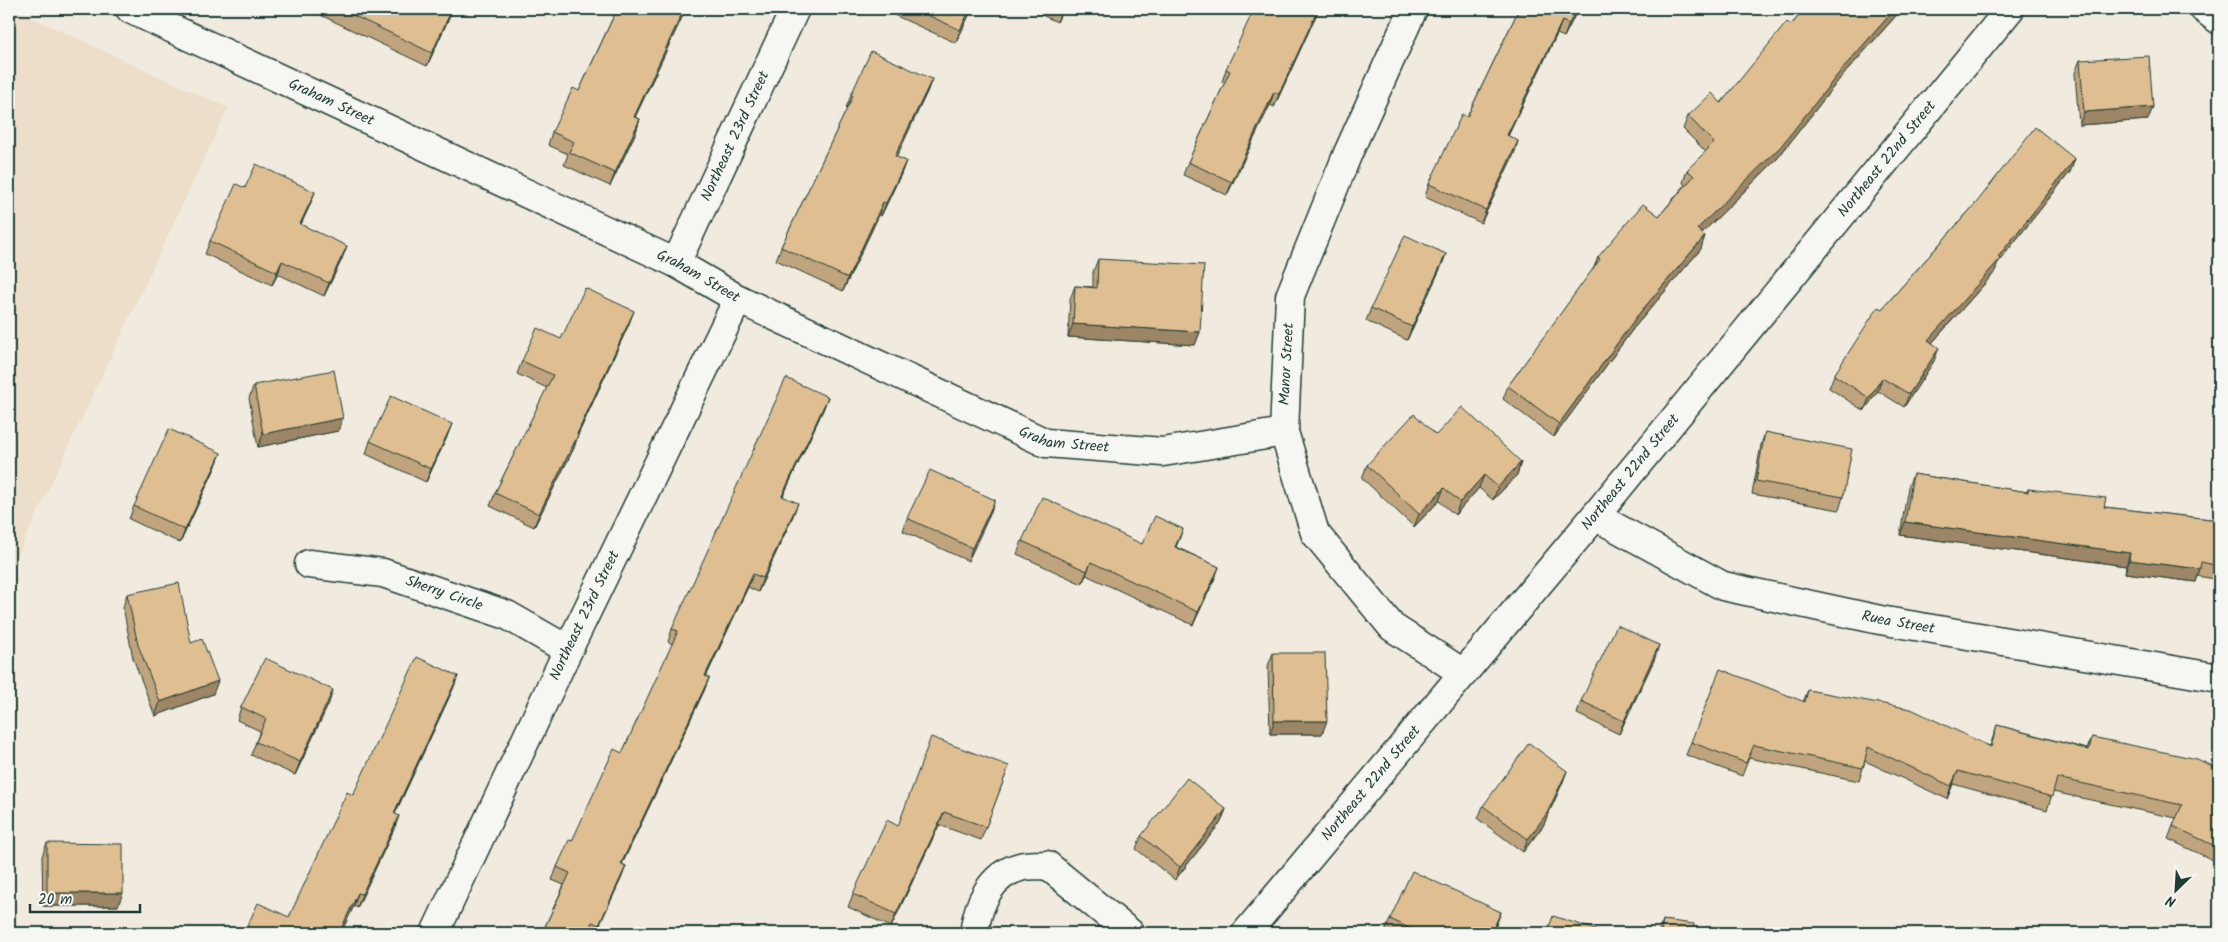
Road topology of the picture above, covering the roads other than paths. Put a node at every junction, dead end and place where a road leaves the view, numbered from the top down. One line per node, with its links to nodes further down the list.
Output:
1 (130, 9): 7 (street, Graham Street)
2 (795, 9): 7 (street, Northeast 23rd Street)
3 (1413, 9): 9 (street, Manor Street)
4 (2010, 9): 10 (street, Northeast 22nd Street)
5 (2204, 9): 6 (street)
6 (2219, 20)
7 (676, 264): 8 (street, Graham Street)
8 (738, 300): 9 (street, Graham Street); 12 (street, Northeast 23rd Street)
9 (1284, 432): 13 (street, Manor Street)
10 (1595, 516): 13 (street, Northeast 22nd Street); 14 (street, Ruea Street)
11 (309, 564): 12 (street, Sherry Circle)
12 (568, 650): 15 (street, Northeast 23rd Street)
13 (1463, 673): 18 (street, Northeast 22nd Street)
14 (2219, 678)
15 (435, 933)
16 (974, 933): 17 (street)
17 (1130, 933)
18 (1246, 933)

